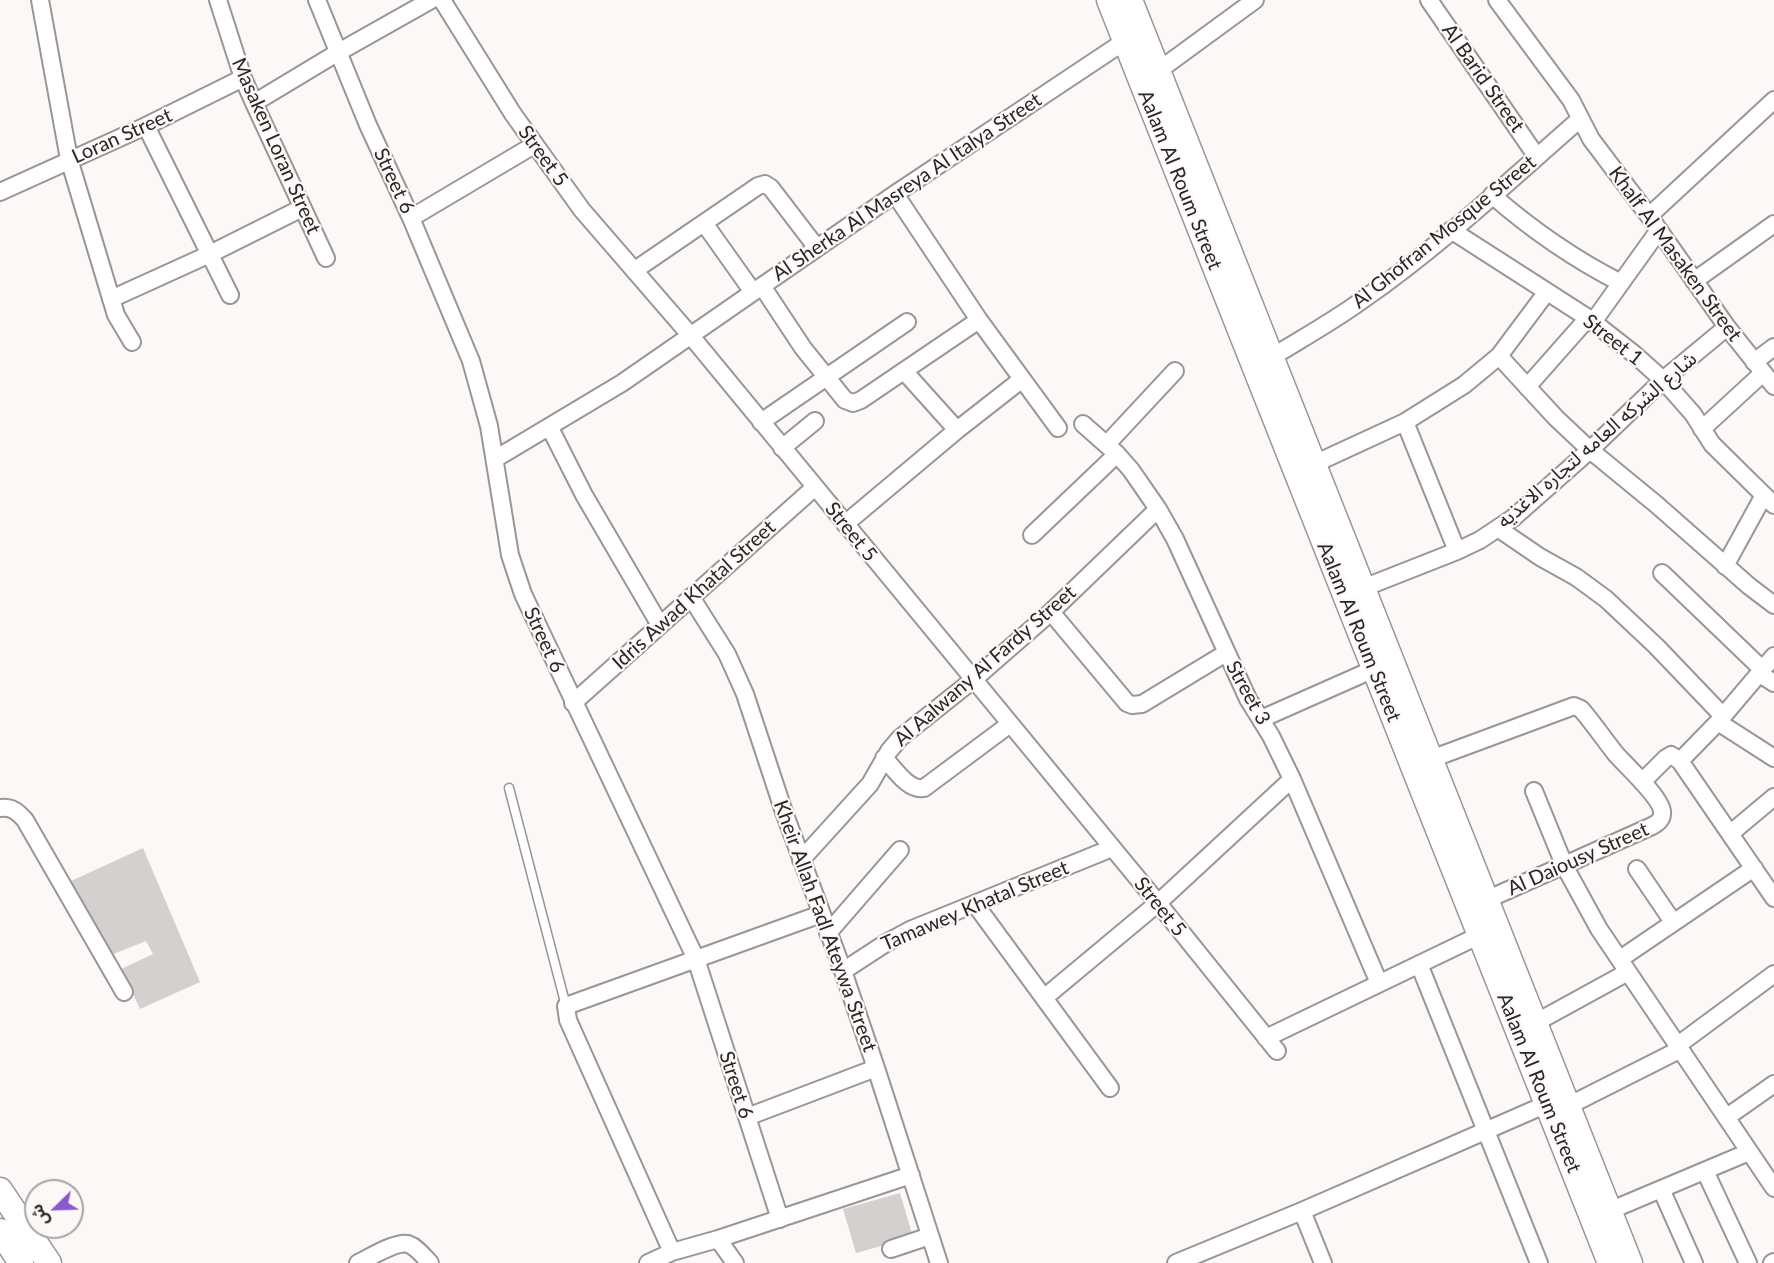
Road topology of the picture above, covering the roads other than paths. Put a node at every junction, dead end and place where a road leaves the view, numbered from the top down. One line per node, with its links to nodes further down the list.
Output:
1 (40, 0): 20 (street)
2 (218, 0): 13 (street, Masaken Loran Street)
3 (316, 0): 11 (street)
4 (1109, 0): 10 (street, Aalam Al Roum Street)
5 (1130, 0): 12 (street, Aalam Al Roum Street)
6 (1255, 0): 12 (street)
7 (1429, 0): 19 (street, Al Barid Street)
8 (1497, 0): 16 (street, Khalf Al Masaken Street)
9 (432, 1): 11 (street); 18 (street, Street 5)
10 (1125, 40): 22 (street, Al Sherka Al Masreya Al Italya Street); 70 (street, Aalam Al Roum Street)
11 (337, 53): 15 (street); 26 (street, Street 6)
12 (1158, 71): 49 (street, Aalam Al Roum Street)
13 (243, 78): 15 (street, Masaken Loran Street); 17 (street, Loran Street)
14 (1774, 100): 25 (street)
15 (254, 103): 24 (street, Masaken Loran Street)
16 (1580, 120): 19 (street, Al Ghofran Mosque Street); 25 (street, Khalf Al Masaken Street)
17 (146, 126): 20 (street, Loran Street); 32 (street)
18 (534, 145): 26 (street); 34 (street, Street 5)
19 (1537, 157): 23 (street, Al Ghofran Mosque Street)
20 (69, 159): 21 (street, Loran Street); 40 (street)
21 (0, 192)
22 (895, 194): 31 (street, Al Sherka Al Masreya Al Italya Street); 41 (street)
23 (1492, 195): 30 (street, Al Ghofran Mosque Street); 36 (street)
24 (303, 208): 32 (street); 33 (street, Masaken Loran Street)
25 (1649, 216): 29 (street, Khalf Al Masaken Street)
26 (411, 218): 69 (street, Street 6)
27 (704, 222): 31 (street); 34 (street); 37 (street)
28 (1774, 224): 35 (street)
29 (1659, 230): 35 (street, Khalf Al Masaken Street); 36 (street)
30 (1451, 231): 38 (street, Street 1); 49 (street, Al Ghofran Mosque Street)
31 (817, 248): 37 (street, Al Sherka Al Masreya Al Italya Street)
32 (210, 254): 39 (street); 40 (street)
33 (326, 258)
34 (635, 270): 45 (street, Street 5)
35 (1694, 281): 44 (street, Khalf Al Masaken Street)
36 (1621, 284): 42 (street)
37 (757, 289): 45 (street, Al Sherka Al Masreya Al Italya Street); 53 (street)
38 (1546, 293): 42 (street, Street 1); 48 (street)
39 (230, 295)
40 (111, 298): 46 (street)
41 (979, 320): 51 (street); 54 (street)
42 (1591, 320): 55 (street, Street 1); 57 (street)
43 (907, 322): 53 (street)
44 (1727, 327): 50 (street, Khalf Al Masaken Street); 55 (street, شارع الشركه العامه لتجاره الاغذيه)
45 (691, 336): 58 (street, Street 5); 62 (street, Al Sherka Al Masreya Al Italya Street)
46 (132, 342)
47 (1774, 347): 50 (street)
48 (1499, 356): 57 (street); 60 (street)
49 (1272, 357): 70 (street, Aalam Al Roum Street)
50 (1759, 367): 56 (street, Khalf Al Masaken Street); 64 (street)
51 (904, 371): 53 (street); 65 (street)
52 (1175, 371): 67 (street)
53 (826, 377): 58 (street)
54 (1021, 380): 63 (street); 65 (street)
55 (1664, 380): 64 (street, Street 1); 68 (street, شارع الشركه العامه لتجاره الاغذيه)
56 (1774, 386)
57 (1527, 387): 68 (street)
58 (761, 422): 66 (street, Street 5)
59 (815, 422): 66 (street)
60 (1405, 422): 70 (street); 77 (street)
61 (1083, 424): 67 (street, Street 3)
62 (550, 428): 69 (street, Al Sherka Al Masreya Al Italya Street); 84 (street)
63 (1058, 428)
64 (1702, 429): 72 (street, Street 1)
65 (957, 430): 74 (street)
66 (783, 448): 71 (street, Street 5)
67 (1112, 449): 73 (street, Street 3); 76 (street)
68 (1590, 450): 75 (street, شارع الشركه العامه لتجاره الاغذيه); 78 (street)
69 (495, 459): 90 (street, Street 6)
70 (1311, 475): 80 (street, Aalam Al Roum Street); 87 (street, Aalam Al Roum Street)
71 (815, 487): 74 (street, Street 5); 81 (street, Idris Awad Khatal Street)
72 (1769, 500): 78 (street)
73 (1158, 509): 83 (street, Al Aalwany Al Fardy Street); 85 (street, Street 3)
74 (845, 524): 89 (street, Street 5)
75 (1499, 529): 77 (street, شارع الشركه العامه لتجاره الاغذيه); 92 (street)
76 (1032, 536)
77 (1457, 551): 80 (street, شارع الشركه العامه لتجاره الاغذيه)
78 (1725, 566): 82 (street)
79 (1662, 573): 88 (street)
80 (1363, 588): 96 (street, Aalam Al Roum Street)
81 (692, 597): 84 (street, Idris Awad Khatal Street); 107 (street, Kheir Allah Fadl Ateywa Street)
82 (1774, 605)
83 (1051, 612): 85 (street); 89 (street, Al Aalwany Al Fardy Street)
84 (660, 625): 90 (street, Idris Awad Khatal Street)
85 (1226, 653): 91 (street, Street 3)
86 (1774, 656): 88 (street)
87 (1374, 669): 91 (street); 118 (street, Aalam Al Roum Street)
88 (1766, 676): 92 (street)
89 (973, 680): 93 (street, Street 5); 94 (street, Al Aalwany Al Fardy Street)
90 (573, 703): 119 (street, Street 6)
91 (1261, 719): 98 (street, Street 3)
92 (1720, 719): 95 (street); 97 (street)
93 (1010, 724): 94 (street); 105 (street, Street 5)
94 (884, 758): 107 (street, Al Aalwany Al Fardy Street)
95 (1774, 758)
96 (1431, 759): 99 (street); 112 (street, Aalam Al Roum Street)
97 (1680, 761): 99 (street); 104 (street)
98 (1292, 779): 113 (street); 124 (street, Street 3)
99 (1642, 782): 108 (street, Al Daiousy Street)
100 (509, 788): 128 (lane)
101 (1534, 791): 108 (street)
102 (1774, 797): 104 (street)
103 (0, 808): 125 (street)
104 (1731, 833): 109 (street)
105 (1112, 848): 113 (street, Street 5); 114 (street, Tamawey Khatal Street)
106 (900, 850): 117 (street)
107 (801, 860): 115 (street, Kheir Allah Fadl Ateywa Street)
108 (1565, 867): 112 (street, Al Daiousy Street); 121 (street)
109 (1754, 868): 111 (street); 116 (street)
110 (1637, 869): 116 (street)
111 (1774, 898)
112 (1486, 900): 127 (street, Aalam Al Roum Street)
113 (1158, 903): 126 (street); 130 (street, Street 5)
114 (975, 904): 122 (street, Tamawey Khatal Street); 126 (street)
115 (821, 915): 117 (street, Kheir Allah Fadl Ateywa Street); 119 (street)
116 (1673, 922): 121 (street)
117 (828, 933): 122 (street, Kheir Allah Fadl Ateywa Street)
118 (1480, 935): 120 (street); 127 (street, Aalam Al Roum Street)
119 (696, 959): 128 (street); 137 (street, Street 6)
120 (1419, 964): 124 (street); 139 (street)
121 (1624, 965): 129 (street); 131 (street)
122 (843, 971): 133 (street, Kheir Allah Fadl Ateywa Street)
123 (1774, 974): 131 (street)
124 (1379, 983): 130 (street)
125 (124, 992)
126 (1044, 998): 135 (street)
127 (1517, 1002): 129 (street, Aalam Al Roum Street); 136 (street, Aalam Al Roum Street)
128 (566, 1006): 153 (street)
129 (1535, 1023): 136 (street, Aalam Al Roum Street)
130 (1266, 1038): 132 (street, Street 5)
131 (1679, 1047): 136 (street); 138 (street)
132 (1277, 1051)
133 (876, 1068): 137 (street); 142 (street, Kheir Allah Fadl Ateywa Street)
134 (1774, 1084): 138 (street)
135 (1110, 1088)
136 (1557, 1105): 139 (street); 146 (street, Aalam Al Roum Street); 164 (street, Aalam Al Roum Street)
137 (747, 1117): 148 (street, Street 6)
138 (1727, 1117): 140 (street)
139 (1487, 1131): 147 (street); 163 (street)
140 (1749, 1152): 141 (street); 143 (street)
141 (1704, 1171): 145 (street); 167 (street)
142 (910, 1175): 148 (street); 150 (street, Kheir Allah Fadl Ateywa Street)
143 (1774, 1188)
144 (0, 1190): 155 (street)
145 (1661, 1190): 146 (street); 166 (street)
146 (1610, 1211): 165 (street, Aalam Al Roum Street)
147 (1302, 1212): 161 (street); 162 (street)
148 (780, 1219): 151 (street)
149 (0, 1231): 154 (street)
150 (930, 1236): 152 (street); 160 (street, Kheir Allah Fadl Ateywa Street)
151 (718, 1239): 153 (street); 159 (street)
152 (891, 1249)
153 (672, 1252): 158 (street)
154 (21, 1263)
155 (49, 1263)
156 (358, 1263): 157 (street)
157 (430, 1263)
158 (648, 1263)
159 (735, 1263)
160 (939, 1263)
161 (1176, 1263)
162 (1323, 1263)
163 (1539, 1263)
164 (1610, 1263)
165 (1630, 1263)
166 (1694, 1263)
167 (1748, 1263)

